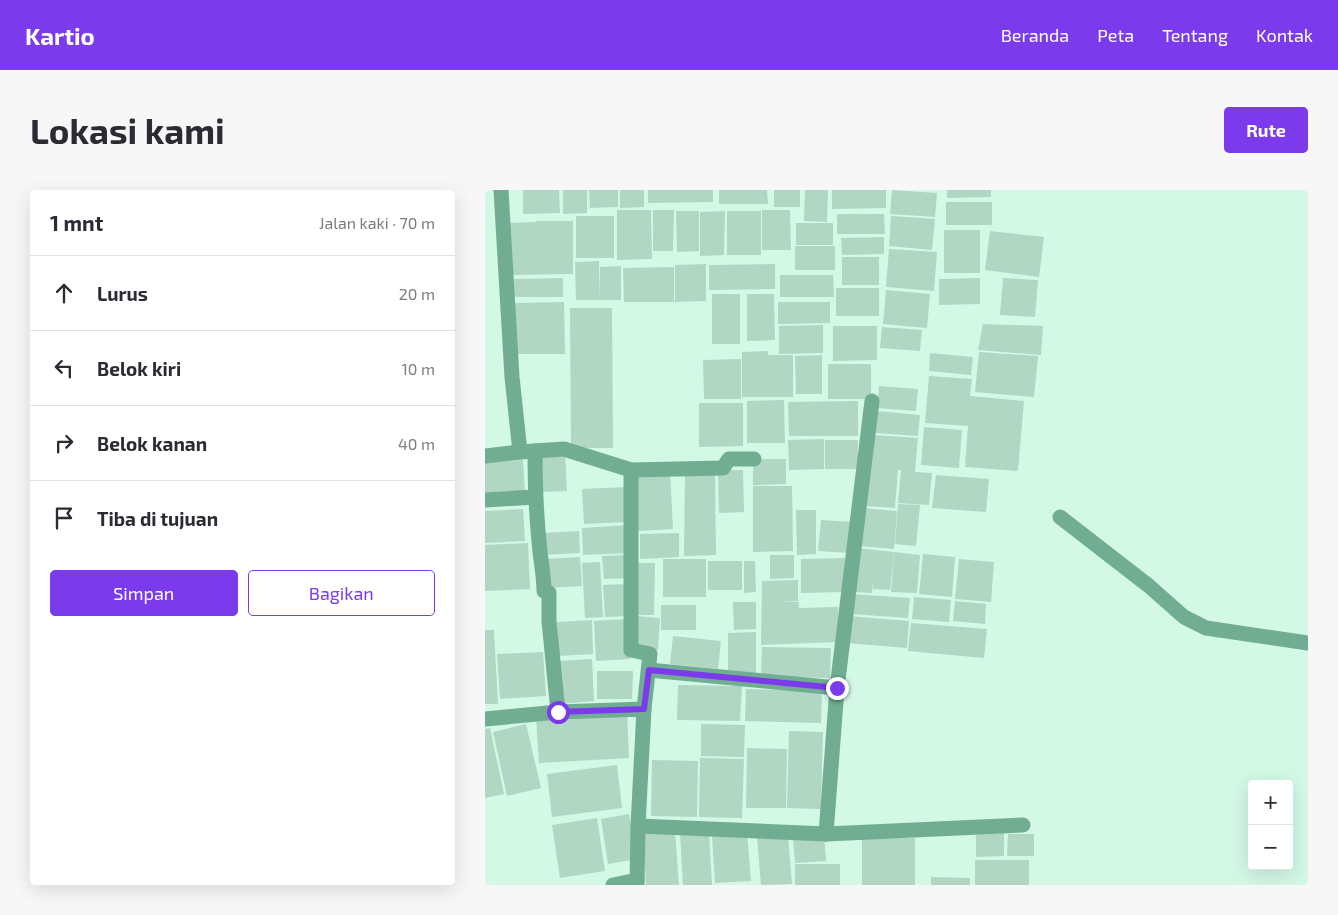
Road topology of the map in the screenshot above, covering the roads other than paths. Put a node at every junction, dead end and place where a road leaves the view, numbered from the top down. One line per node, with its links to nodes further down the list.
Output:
1 (501, 190): 3 (street)
2 (873, 401): 12 (street)
3 (528, 452): 4 (street); 6 (street); 7 (street)
4 (485, 456)
5 (754, 459): 6 (street)
6 (631, 470): 11 (street)
7 (535, 497): 8 (street); 14 (street)
8 (485, 500)
9 (1060, 517): 10 (street)
10 (1308, 643)
11 (649, 670): 12 (street); 13 (street)
12 (837, 688): 18 (street)
13 (644, 709): 14 (street); 16 (street)
14 (558, 712): 15 (street)
15 (485, 719)
16 (638, 826): 18 (street); 19 (street)
17 (1023, 826): 18 (street)
18 (826, 834)
19 (637, 883): 20 (street)
20 (613, 885)

